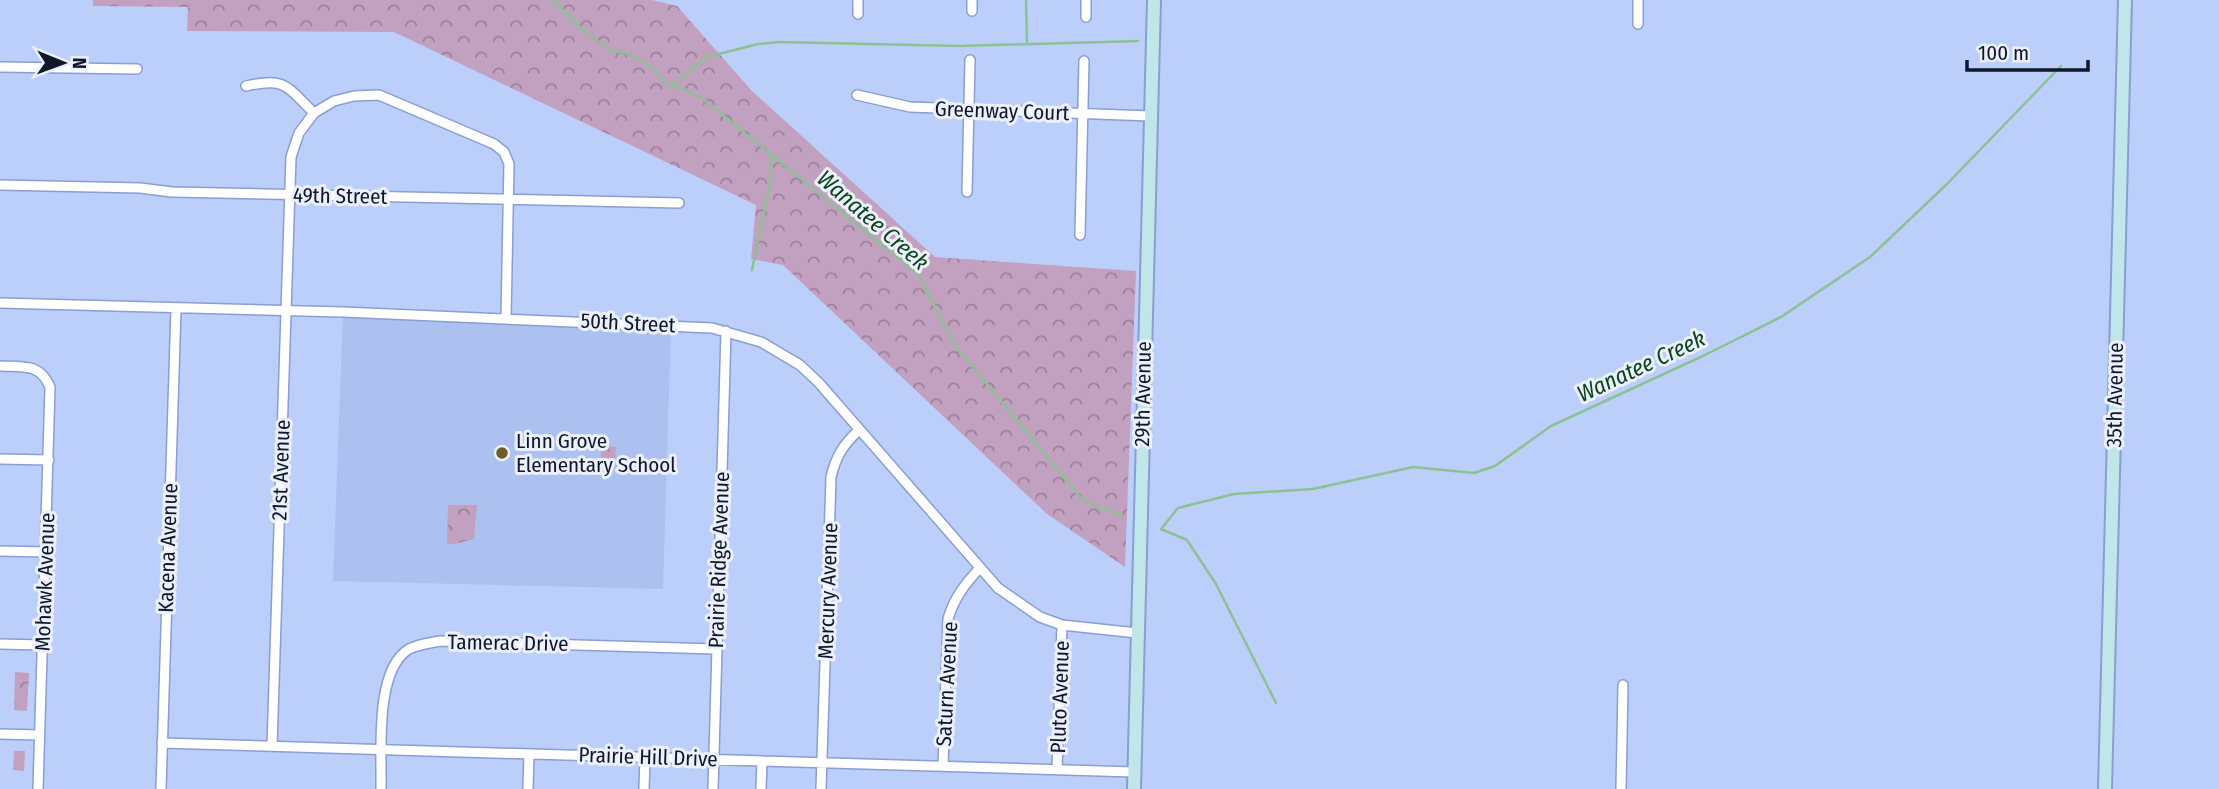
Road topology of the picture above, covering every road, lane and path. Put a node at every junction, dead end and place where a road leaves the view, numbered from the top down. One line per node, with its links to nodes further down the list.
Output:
1 (859, 0): 8 (street)
2 (972, 0): 7 (street)
3 (1086, 0): 9 (street)
4 (1154, 0): 20 (street, 29th Avenue)
5 (1638, 0): 10 (street)
6 (2125, 0): 68 (street, 35th Avenue)
7 (972, 11)
8 (858, 13)
9 (1086, 17)
10 (1638, 24)
11 (970, 60): 17 (street)
12 (1084, 61): 19 (street)
13 (0, 67): 14 (street)
14 (137, 69)
15 (246, 86): 18 (street)
16 (857, 95): 17 (street, Greenway Court)
17 (969, 111): 19 (street, Greenway Court); 22 (street)
18 (314, 113): 23 (street, 21st Avenue); 24 (street)
19 (1083, 113): 20 (street, Greenway Court); 26 (street)
20 (1150, 116): 40 (street, 29th Avenue)
21 (0, 185): 23 (street, 49th Street)
22 (967, 192)
23 (290, 195): 24 (street, 49th Street); 29 (street, 21st Avenue)
24 (510, 200): 25 (street, 49th Street); 30 (street)
25 (680, 204)
26 (1080, 234)
27 (0, 303): 28 (street, 50th Street)
28 (176, 307): 29 (street, 50th Street); 47 (street, Kacena Avenue)
29 (287, 310): 30 (street, 50th Street); 48 (street, 21st Avenue)
30 (506, 318): 31 (street, 50th Street)
31 (726, 331): 33 (street, 50th Street); 43 (street, Prairie Ridge Avenue)
32 (0, 366): 35 (street, Mohawk Avenue)
33 (859, 430): 38 (street, 50th Street); 54 (street, Mercury Avenue)
34 (0, 459): 35 (street)
35 (49, 460): 37 (street, Mohawk Avenue)
36 (0, 551): 37 (street)
37 (46, 552): 42 (street, Mohawk Avenue)
38 (979, 569): 39 (street, 50th Street); 55 (street, Saturn Avenue)
39 (1062, 625): 40 (street, 50th Street); 56 (street, Pluto Avenue)
40 (1137, 633): 57 (street, 29th Avenue)
41 (0, 644): 42 (street)
42 (43, 645): 46 (street, Mohawk Avenue)
43 (716, 649): 49 (street, Tamerac Drive); 52 (street, Prairie Ridge Avenue)
44 (1623, 685): 67 (street)
45 (0, 734): 46 (street)
46 (39, 735): 58 (street, Mohawk Avenue)
47 (162, 743): 48 (street, Prairie Hill Drive); 59 (street, Kacena Avenue)
48 (272, 746): 49 (street, Prairie Hill Drive)
49 (382, 749): 50 (street, Prairie Hill Drive); 60 (street, Tamerac Drive)
50 (529, 754): 51 (street, Prairie Hill Drive); 61 (street)
51 (645, 757): 52 (street, Prairie Hill Drive); 62 (street)
52 (714, 759): 53 (street, Prairie Hill Drive); 63 (street, Prairie Ridge Avenue)
53 (762, 761): 54 (street, Prairie Hill Drive); 64 (street)
54 (822, 762): 55 (street, Prairie Hill Drive); 65 (street, Mercury Avenue)
55 (943, 766): 56 (street, Prairie Hill Drive)
56 (1057, 769): 57 (street, Prairie Hill Drive)
57 (1134, 772): 66 (street, 29th Avenue)
58 (38, 789)
59 (160, 789)
60 (381, 789)
61 (527, 789)
62 (644, 789)
63 (713, 789)
64 (761, 789)
65 (821, 789)
66 (1134, 789)
67 (1621, 789)
68 (2105, 789)

